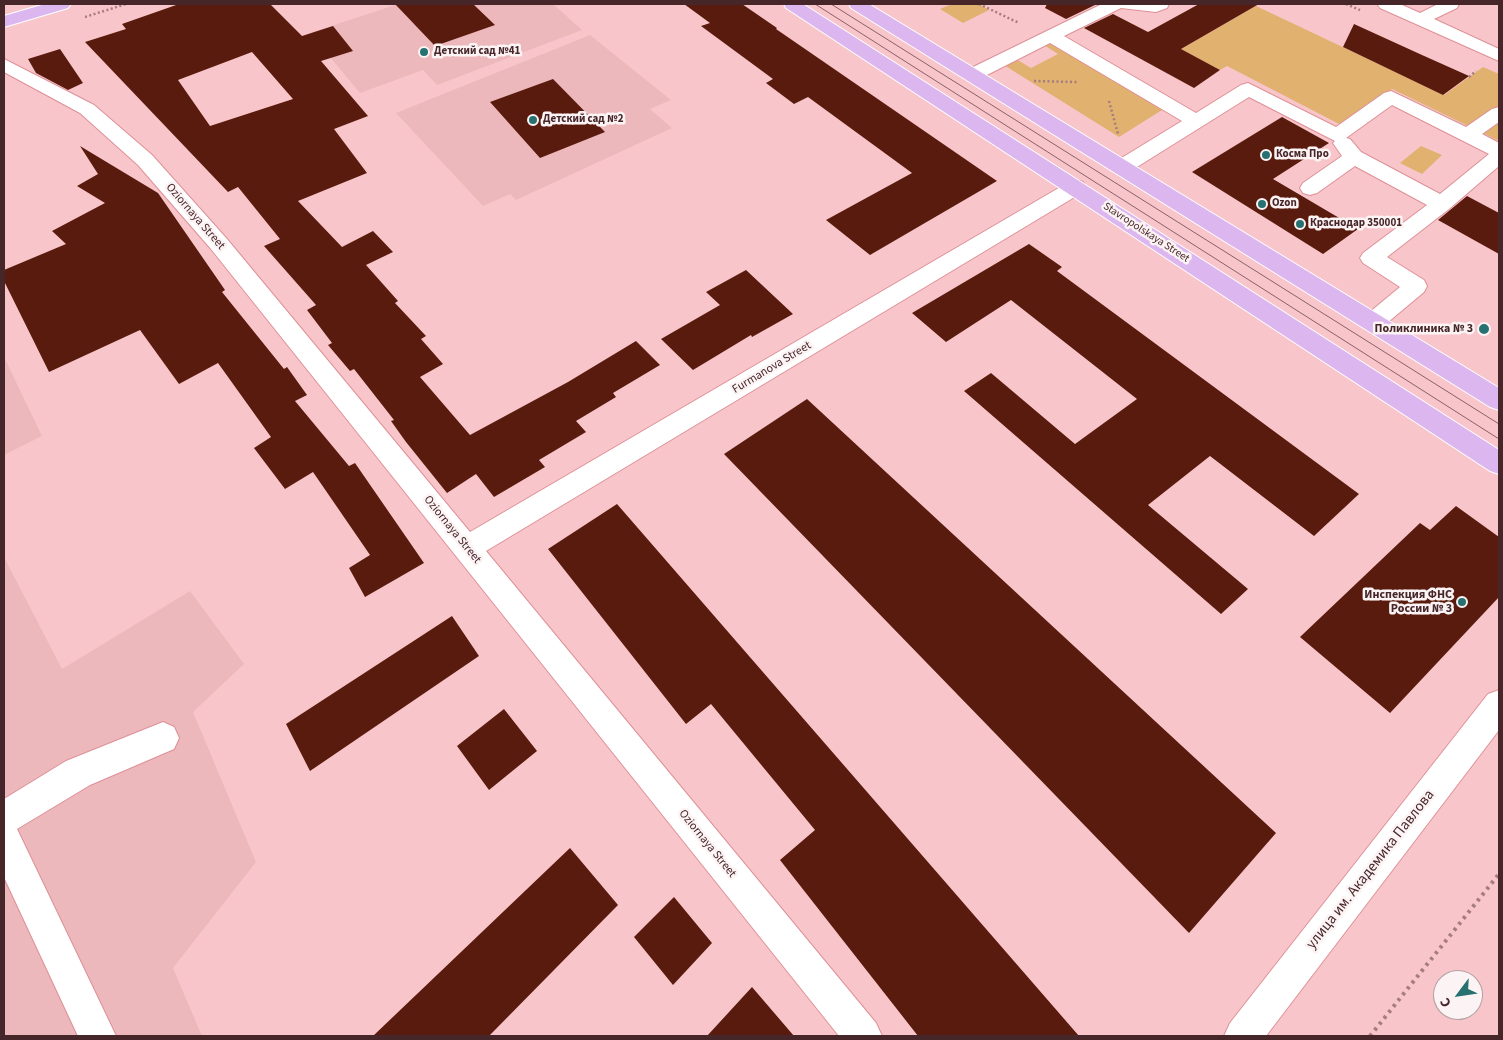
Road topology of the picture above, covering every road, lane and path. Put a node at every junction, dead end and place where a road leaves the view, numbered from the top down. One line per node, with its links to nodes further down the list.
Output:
1 (62, 4): 12 (main road)
2 (792, 4): 29 (main road, Stavropolskaya Street)
3 (857, 4): 16 (main road)
4 (979, 4): 10 (path)
5 (1115, 4): 13 (street)
6 (1127, 4): 7 (street)
7 (1161, 4)
8 (1386, 4): 11 (street)
9 (1452, 4): 11 (street)
10 (989, 10)
11 (1421, 19): 14 (street)
12 (4, 22)
13 (1050, 36): 16 (street); 21 (street)
14 (1499, 56)
15 (4, 65): 35 (street, Oziornaya Street)
16 (972, 75): 28 (main road)
17 (1030, 81): 18 (path)
18 (1085, 82)
19 (1109, 100): 24 (path)
20 (1499, 113): 23 (street)
21 (1196, 121): 22 (street); 28 (street)
22 (1337, 135): 23 (street); 27 (street)
23 (1468, 135): 25 (street)
24 (1119, 137)
25 (1499, 150)
26 (1499, 156): 31 (street)
27 (1354, 157): 30 (street); 31 (street)
28 (1122, 167): 32 (main road)
29 (1076, 188): 34 (main road, Stavropolskaya Street); 35 (street, Furmanova Street)
30 (1310, 188)
31 (1442, 204): 32 (street)
32 (1373, 322): 33 (main road)
33 (1499, 400)
34 (1499, 463)
35 (467, 548): 42 (street, Oziornaya Street)
36 (1499, 705): 43 (street, улица им. Академика Павлова)
37 (162, 738): 38 (street)
38 (4, 818)
39 (4, 840): 41 (street)
40 (1499, 874): 44 (path)
41 (97, 1036)
42 (863, 1036)
43 (1243, 1036)
44 (1370, 1036)

